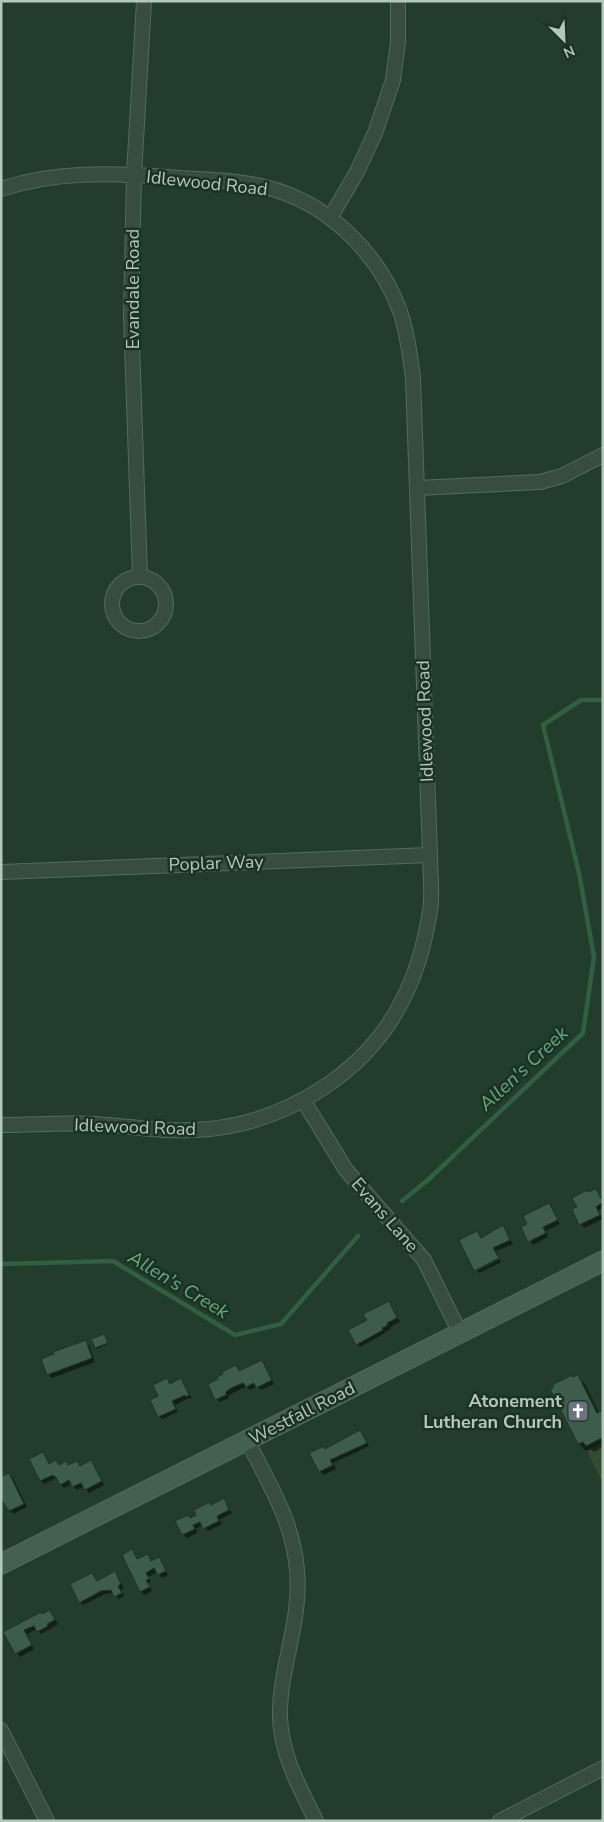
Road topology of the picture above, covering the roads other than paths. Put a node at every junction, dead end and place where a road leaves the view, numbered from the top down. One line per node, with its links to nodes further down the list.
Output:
1 (144, 1): 3 (street, Evandale Road)
2 (398, 1): 5 (street)
3 (134, 175): 4 (street, Idlewood Road); 5 (street, Idlewood Road); 8 (street, Evandale Road)
4 (1, 189)
5 (330, 218): 7 (street, Idlewood Road)
6 (603, 455): 7 (street)
7 (417, 488): 9 (street, Idlewood Road)
8 (140, 576)
9 (430, 855): 10 (street, Poplar Way); 11 (street, Idlewood Road)
10 (1, 872)
11 (303, 1100): 12 (street, Idlewood Road); 14 (street, Evans Lane)
12 (1, 1125)
13 (603, 1261): 14 (street, Westfall Road)
14 (460, 1333): 15 (street, Westfall Road)
15 (247, 1440): 16 (street, Westfall Road); 20 (street)
16 (1, 1564)
17 (1, 1730): 19 (street)
18 (603, 1768): 21 (street)
19 (47, 1821)
20 (316, 1821)
21 (500, 1821)

